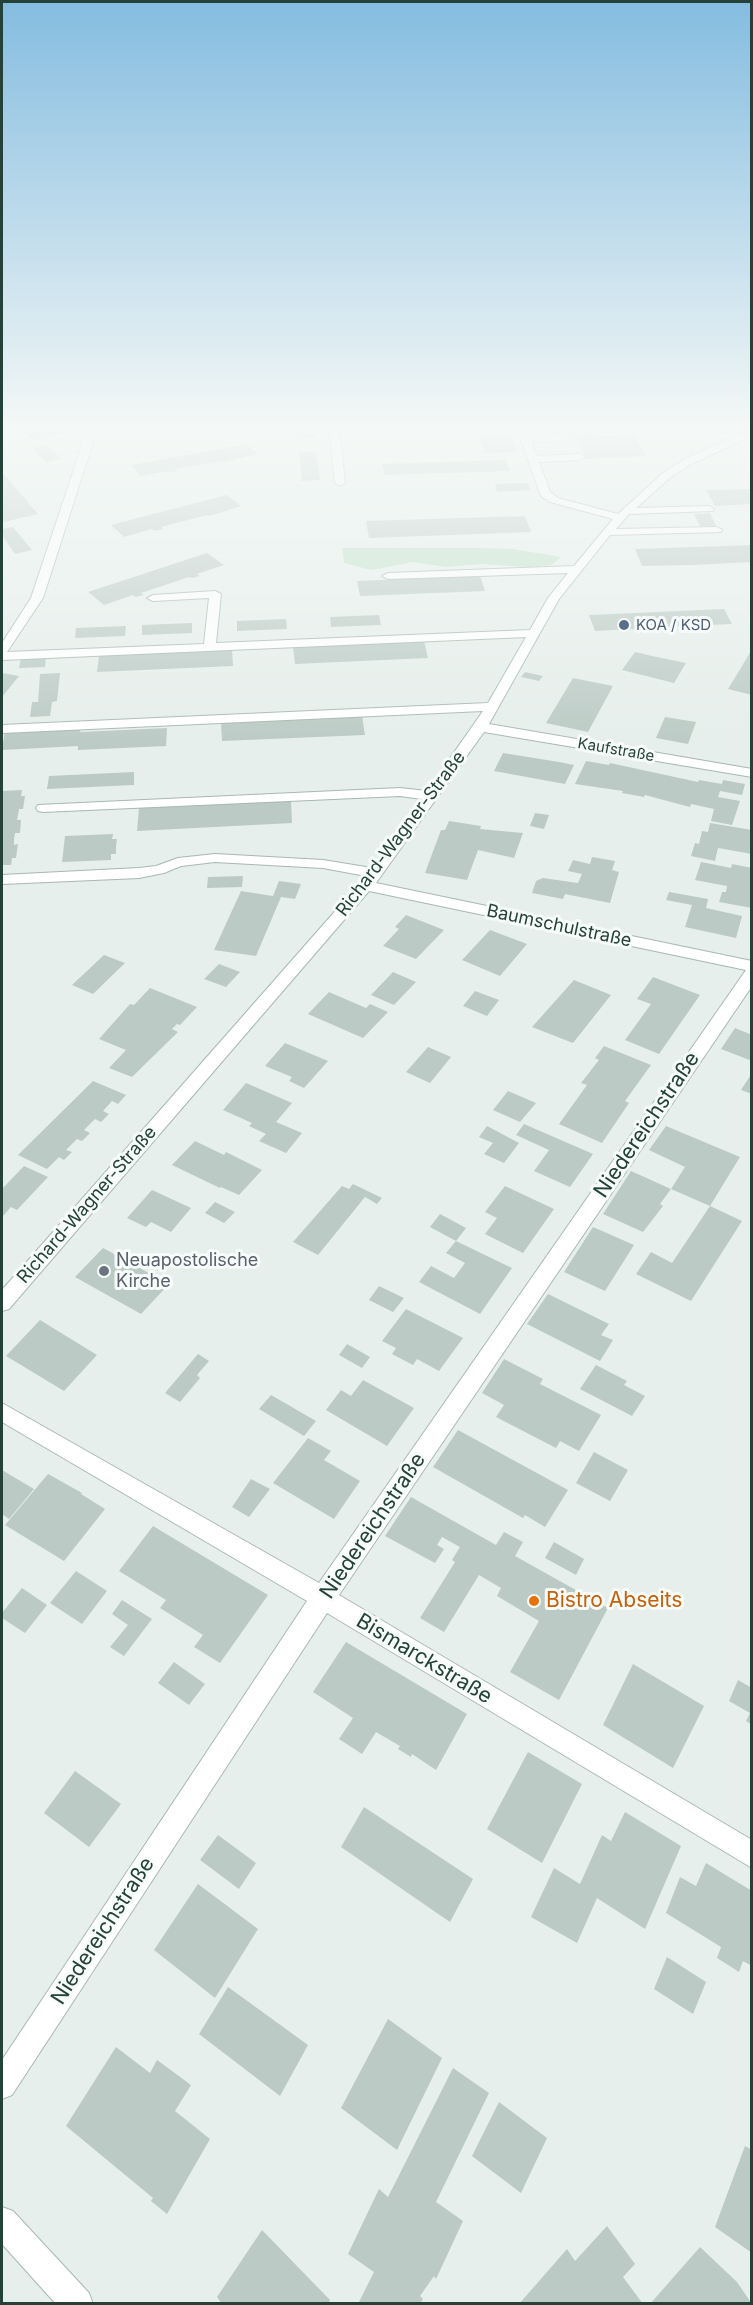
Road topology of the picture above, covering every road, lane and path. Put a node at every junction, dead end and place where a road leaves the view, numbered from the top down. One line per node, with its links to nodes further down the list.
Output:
1 (58, 534): 8 (street)
2 (606, 534): 3 (street, Richard-Wagner-Straße)
3 (576, 569): 4 (street); 6 (street, Richard-Wagner-Straße)
4 (388, 576)
5 (153, 597): 7 (street)
6 (536, 633): 7 (street); 10 (street, Richard-Wagner-Straße)
7 (210, 647): 9 (street)
8 (2, 651)
9 (2, 656)
10 (492, 708): 11 (street, Richard-Wagner-Straße); 12 (street)
11 (481, 727): 13 (street, Kaufstraße); 14 (street, Richard-Wagner-Straße)
12 (2, 729)
13 (752, 773)
14 (431, 796): 15 (street); 16 (street, Richard-Wagner-Straße)
15 (43, 808)
16 (375, 873): 17 (street); 18 (street, Richard-Wagner-Straße)
17 (2, 879)
18 (366, 886): 19 (street, Baumschulstraße); 21 (street, Richard-Wagner-Straße)
19 (752, 966)
20 (752, 973): 23 (street, Niedereichstraße)
21 (2, 1303)
22 (2, 1412): 23 (street, Bismarckstraße)
23 (324, 1598): 24 (street, Bismarckstraße); 25 (street, Niedereichstraße)
24 (752, 1855)
25 (2, 2085)
26 (2, 2222): 27 (street)
27 (78, 2304)

